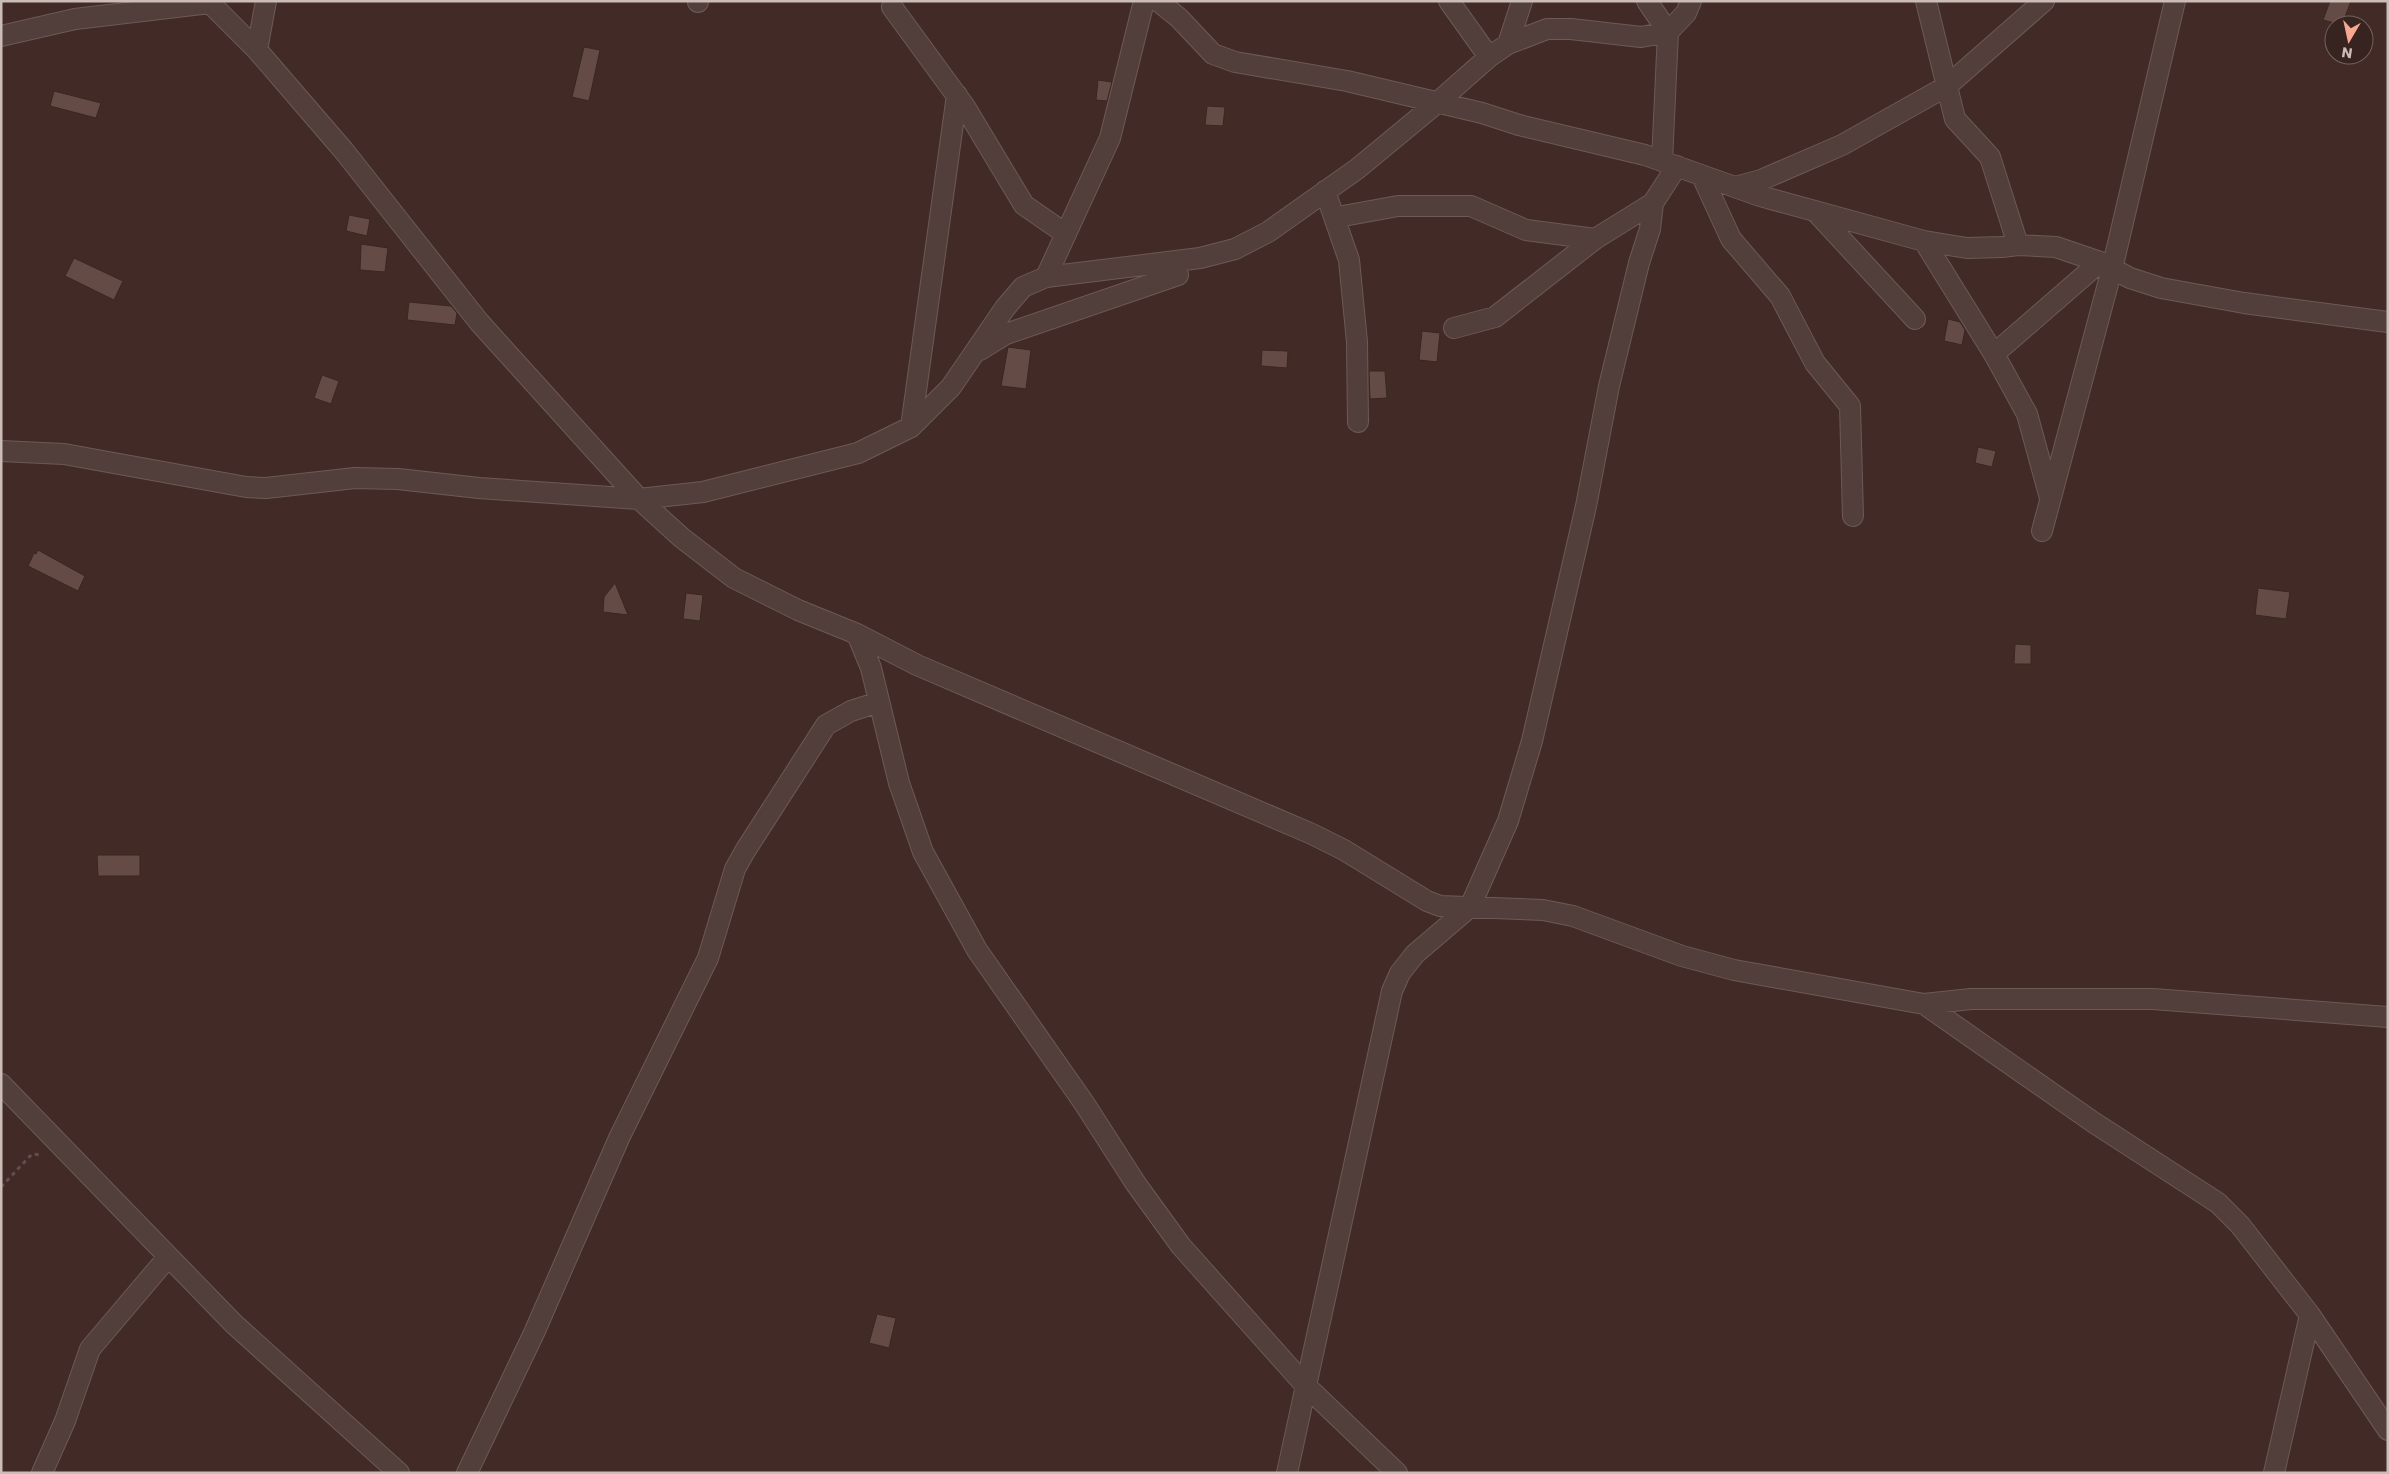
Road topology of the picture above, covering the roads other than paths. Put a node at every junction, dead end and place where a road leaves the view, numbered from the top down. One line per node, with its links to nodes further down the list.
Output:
1 (266, 1): 16 (street)
2 (1144, 1): 28 (street)
3 (1158, 1): 20 (street)
4 (1449, 1): 17 (street)
5 (1522, 1): 15 (street)
6 (1647, 1): 13 (street)
7 (1691, 1): 13 (street)
8 (1926, 1): 18 (street)
9 (2044, 1): 18 (street)
10 (2175, 1): 32 (street)
11 (209, 2): 14 (street); 16 (street)
12 (892, 7): 19 (street)
13 (1668, 32): 15 (street); 21 (street)
14 (1, 36)
15 (1508, 44): 17 (street)
16 (257, 50): 43 (street)
17 (1489, 57): 20 (street)
18 (1947, 86): 23 (street); 31 (street)
19 (957, 95): 28 (street); 41 (street)
20 (1438, 102): 21 (street); 24 (street)
21 (1669, 164): 22 (street); 25 (street)
22 (1702, 176): 23 (street); 45 (street)
23 (1734, 187): 26 (street)
24 (1325, 191): 34 (street); 40 (street)
25 (1653, 203): 29 (street); 49 (street)
26 (1817, 212): 30 (street); 35 (street)
27 (1343, 216): 29 (street)
28 (1066, 234): 34 (street)
29 (1595, 239): 37 (street)
30 (1924, 241): 31 (street); 39 (street)
31 (2018, 245): 32 (street)
32 (2106, 265): 36 (street); 39 (street); 44 (street)
33 (1178, 274): 38 (street)
34 (1046, 277): 38 (street)
35 (1915, 319)
36 (2388, 322)
37 (1454, 328)
38 (974, 354): 41 (street)
39 (1994, 354): 44 (street)
40 (1358, 422)
41 (911, 427): 43 (street)
42 (1, 451): 43 (street)
43 (640, 499): 47 (street)
44 (2051, 499): 46 (street)
45 (1853, 516)
46 (2042, 531)
47 (857, 634): 48 (street); 49 (street)
48 (879, 702): 55 (street); 59 (street)
49 (1470, 907): 50 (street); 55 (street)
50 (1924, 1004): 51 (street); 54 (street)
51 (2388, 1017)
52 (1, 1084): 53 (street)
53 (168, 1258): 57 (street); 58 (street)
54 (2310, 1315): 56 (street); 62 (street)
55 (1305, 1385): 60 (street); 61 (street)
56 (2388, 1430)
57 (42, 1473)
58 (399, 1473)
59 (467, 1473)
60 (1287, 1473)
61 (1397, 1473)
62 (2274, 1473)

